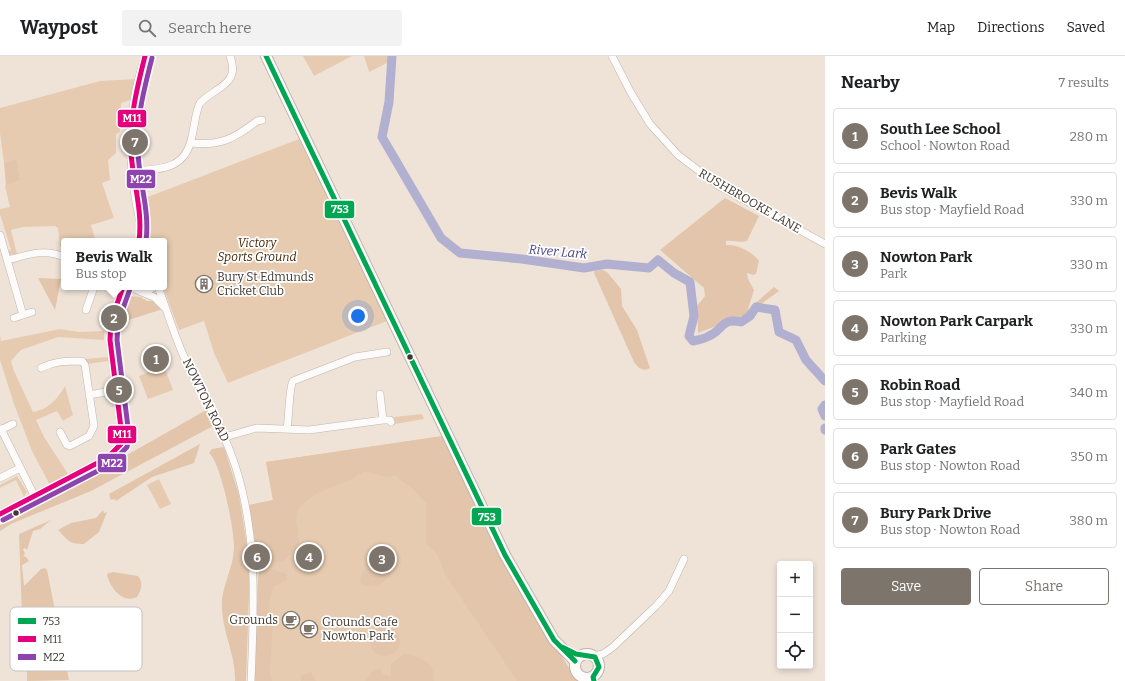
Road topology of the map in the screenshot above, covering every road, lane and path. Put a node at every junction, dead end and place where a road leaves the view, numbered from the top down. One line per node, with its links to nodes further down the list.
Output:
1 (145, 56): 7 (street)
2 (230, 56): 6 (street)
3 (266, 56): 44 (highway)
4 (612, 56): 12 (street, RUSHBROOKE LANE)
5 (262, 120): 6 (street)
6 (191, 143): 7 (street)
7 (132, 171): 8 (street)
8 (141, 228): 10 (street); 11 (street)
9 (0, 234): 14 (street)
10 (139, 238)
11 (144, 238)
12 (825, 244)
13 (61, 256): 14 (street)
14 (8, 260): 24 (street)
15 (93, 290): 21 (street)
16 (122, 290): 28 (street)
17 (139, 290): 20 (street, NOWTON ROAD)
18 (148, 290): 20 (street)
19 (159, 290): 22 (street, NOWTON ROAD)
20 (144, 292): 22 (street, NOWTON ROAD)
21 (86, 310)
22 (167, 311): 37 (street, NOWTON ROAD)
23 (32, 312): 24 (street)
24 (23, 314): 25 (street)
25 (14, 318)
26 (385, 351): 34 (street)
27 (41, 368): 30 (street)
28 (116, 390): 30 (street); 40 (street)
29 (379, 394): 31 (street)
30 (89, 395): 36 (street)
31 (383, 420): 32 (street); 34 (street)
32 (391, 422)
33 (13, 424): 35 (street)
34 (287, 428): 37 (street)
35 (0, 429): 38 (street)
36 (60, 432)
37 (225, 437): 46 (street, NOWTON ROAD)
38 (20, 468): 39 (street); 40 (street)
39 (0, 478)
40 (34, 495): 41 (street)
41 (0, 514)
42 (684, 559): 43 (street)
43 (598, 657): 44 (highway); 45 (highway)
44 (578, 658): 45 (highway)
45 (590, 679)
46 (251, 681)

